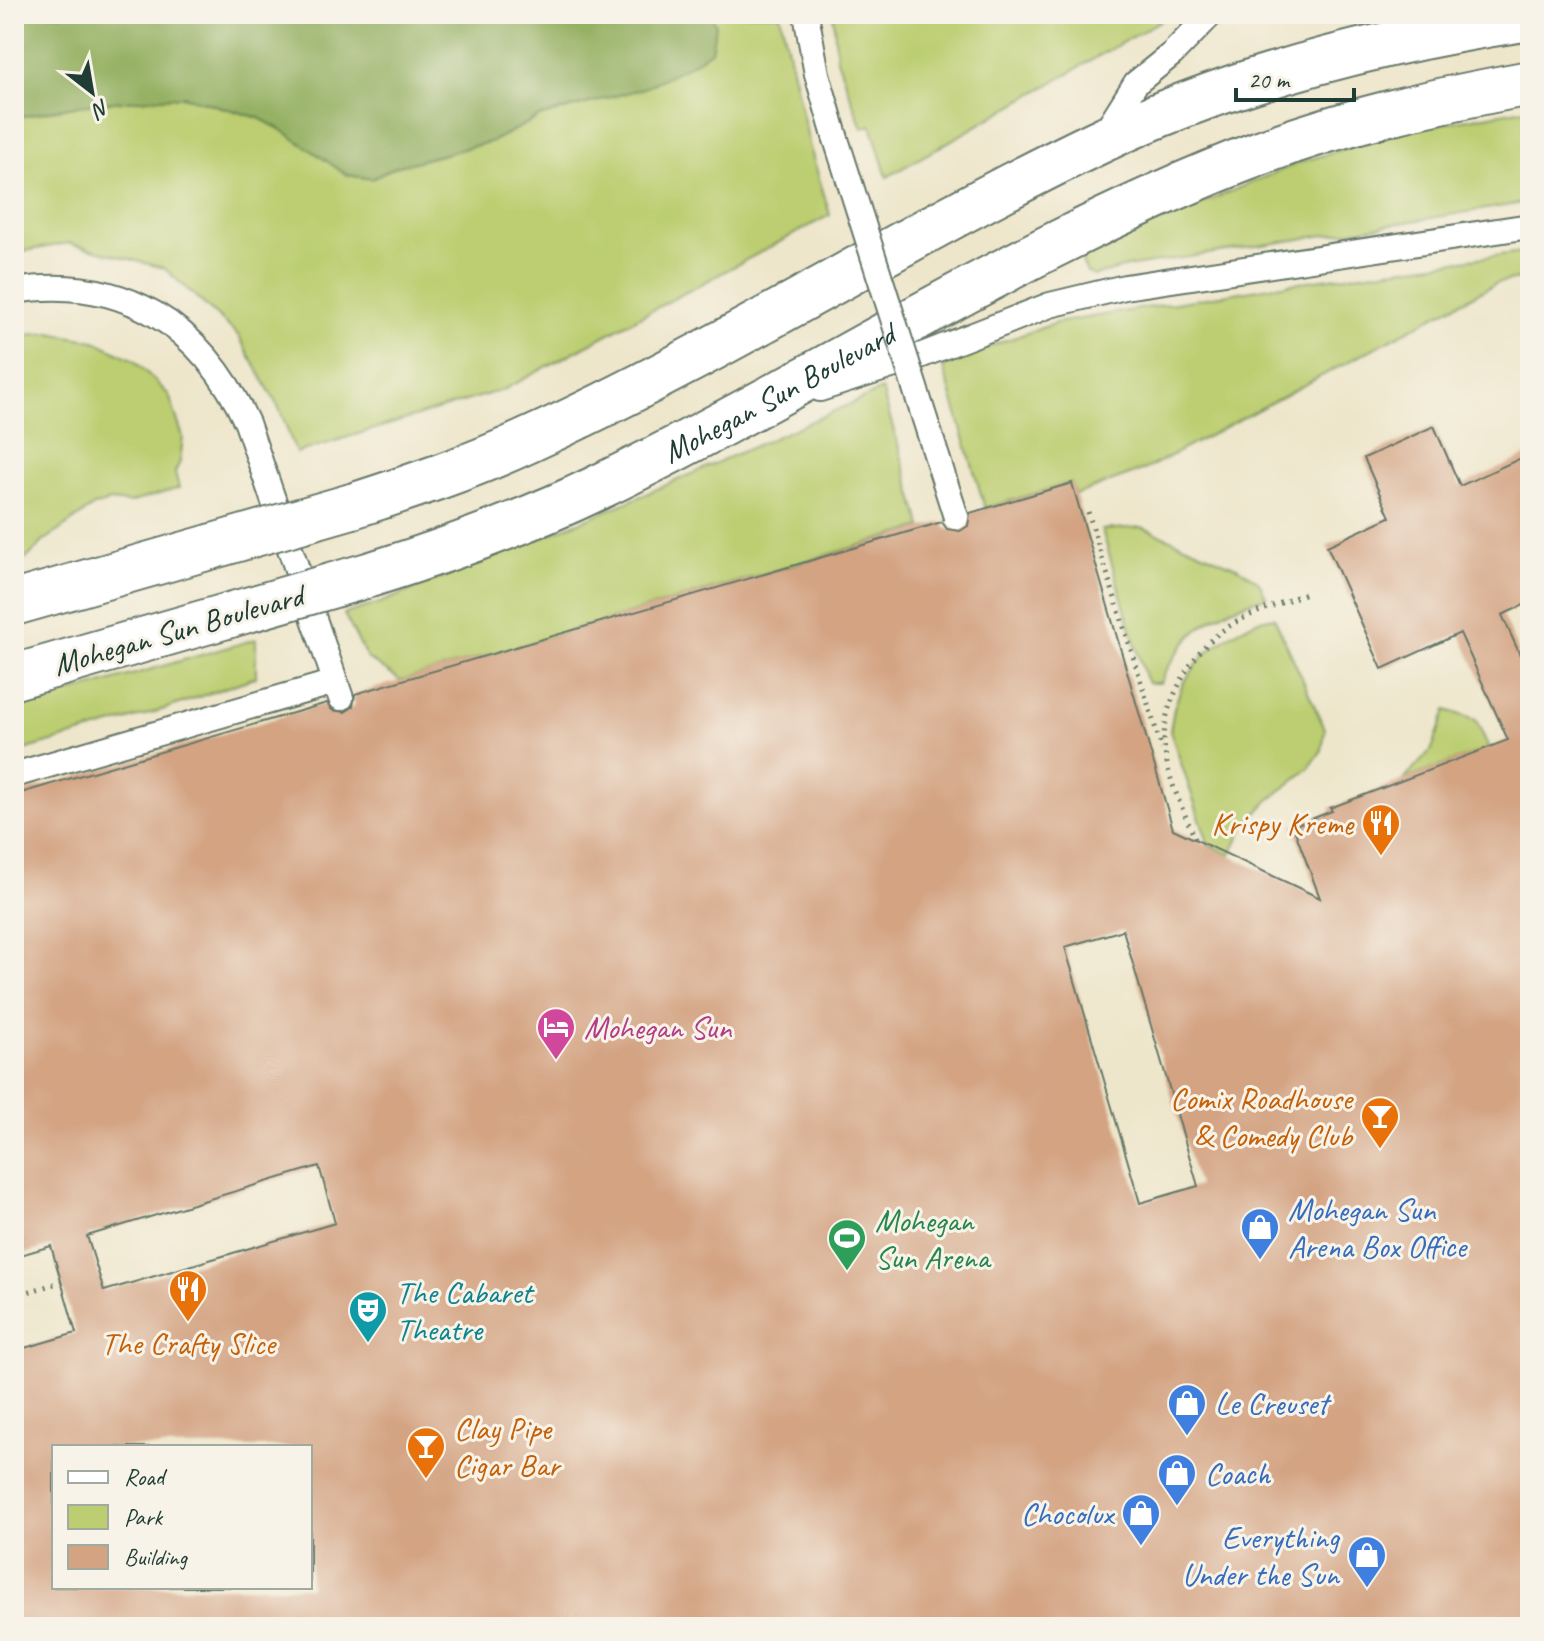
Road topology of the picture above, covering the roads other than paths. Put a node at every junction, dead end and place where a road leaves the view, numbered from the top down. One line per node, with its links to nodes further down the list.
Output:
1 (806, 14): 11 (lane, bridge)
2 (1211, 14): 7 (lane)
3 (1422, 14): 5 (lane)
4 (1530, 18): 5 (main road)
5 (1303, 68): 7 (main road)
6 (1530, 83): 10 (main road, Mohegan Sun Boulevard)
7 (1099, 142): 12 (main road, bridge)
8 (1530, 226): 10 (lane)
9 (14, 291): 14 (lane)
10 (756, 406): 13 (main road, Mohegan Sun Boulevard, bridge)
11 (956, 517)
12 (14, 603)
13 (14, 677)
14 (14, 775)

